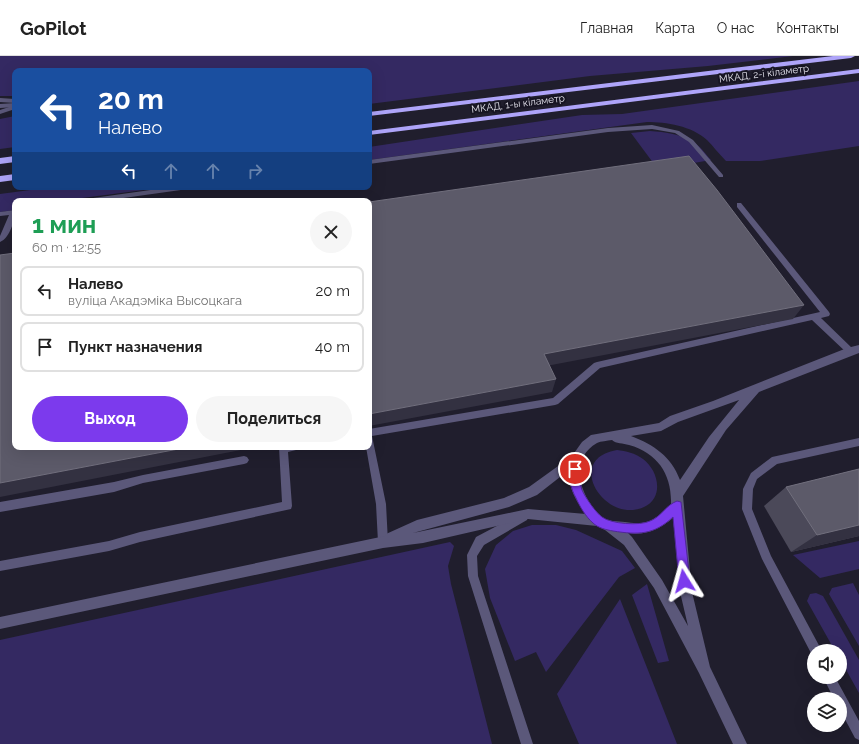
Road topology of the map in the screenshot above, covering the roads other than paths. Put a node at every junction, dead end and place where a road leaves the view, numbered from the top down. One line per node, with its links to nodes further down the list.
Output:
1 (851, 56): 3 (highway, МКАД, 2-і кіламетр)
2 (859, 71): 4 (highway, МКАД, 2-і кіламетр)
3 (658, 79): 11 (highway, МКАД, 1-ы кіламетр)
4 (670, 95): 12 (highway, МКАД, 1-ы кіламетр)
5 (0, 100): 6 (lane)
6 (12, 101)
7 (0, 106): 8 (street)
8 (12, 106)
9 (12, 107): 10 (lane)
10 (0, 112)
11 (372, 114)
12 (372, 133)
13 (12, 159): 14 (highway)
14 (0, 161)
15 (372, 162): 16 (lane)
16 (721, 176)
17 (12, 177): 18 (highway)
18 (0, 179)
19 (166, 190): 20 (lane)
20 (108, 198)
21 (739, 205): 26 (lane)
22 (12, 212): 23 (lane)
23 (0, 214)
24 (12, 217): 25 (lane)
25 (0, 240)
26 (813, 316): 27 (lane); 29 (lane)
27 (855, 350): 28 (street)
28 (768, 384): 30 (street); 36 (street)
29 (372, 432)
30 (608, 437): 34 (street); 36 (street)
31 (859, 442): 43 (lane)
32 (283, 450): 41 (lane)
33 (371, 450): 40 (lane)
34 (576, 459): 39 (street); 40 (street)
35 (244, 460): 37 (lane)
36 (678, 500): 39 (street); 44 (street)
37 (0, 507)
38 (528, 514): 39 (street); 40 (street); 47 (lane)
39 (602, 523): 44 (street)
40 (383, 542): 42 (street)
41 (0, 566)
42 (0, 623)
43 (812, 644)
44 (704, 668): 48 (street)
45 (833, 684): 46 (lane)
46 (859, 734)
47 (527, 744)
48 (740, 744)

